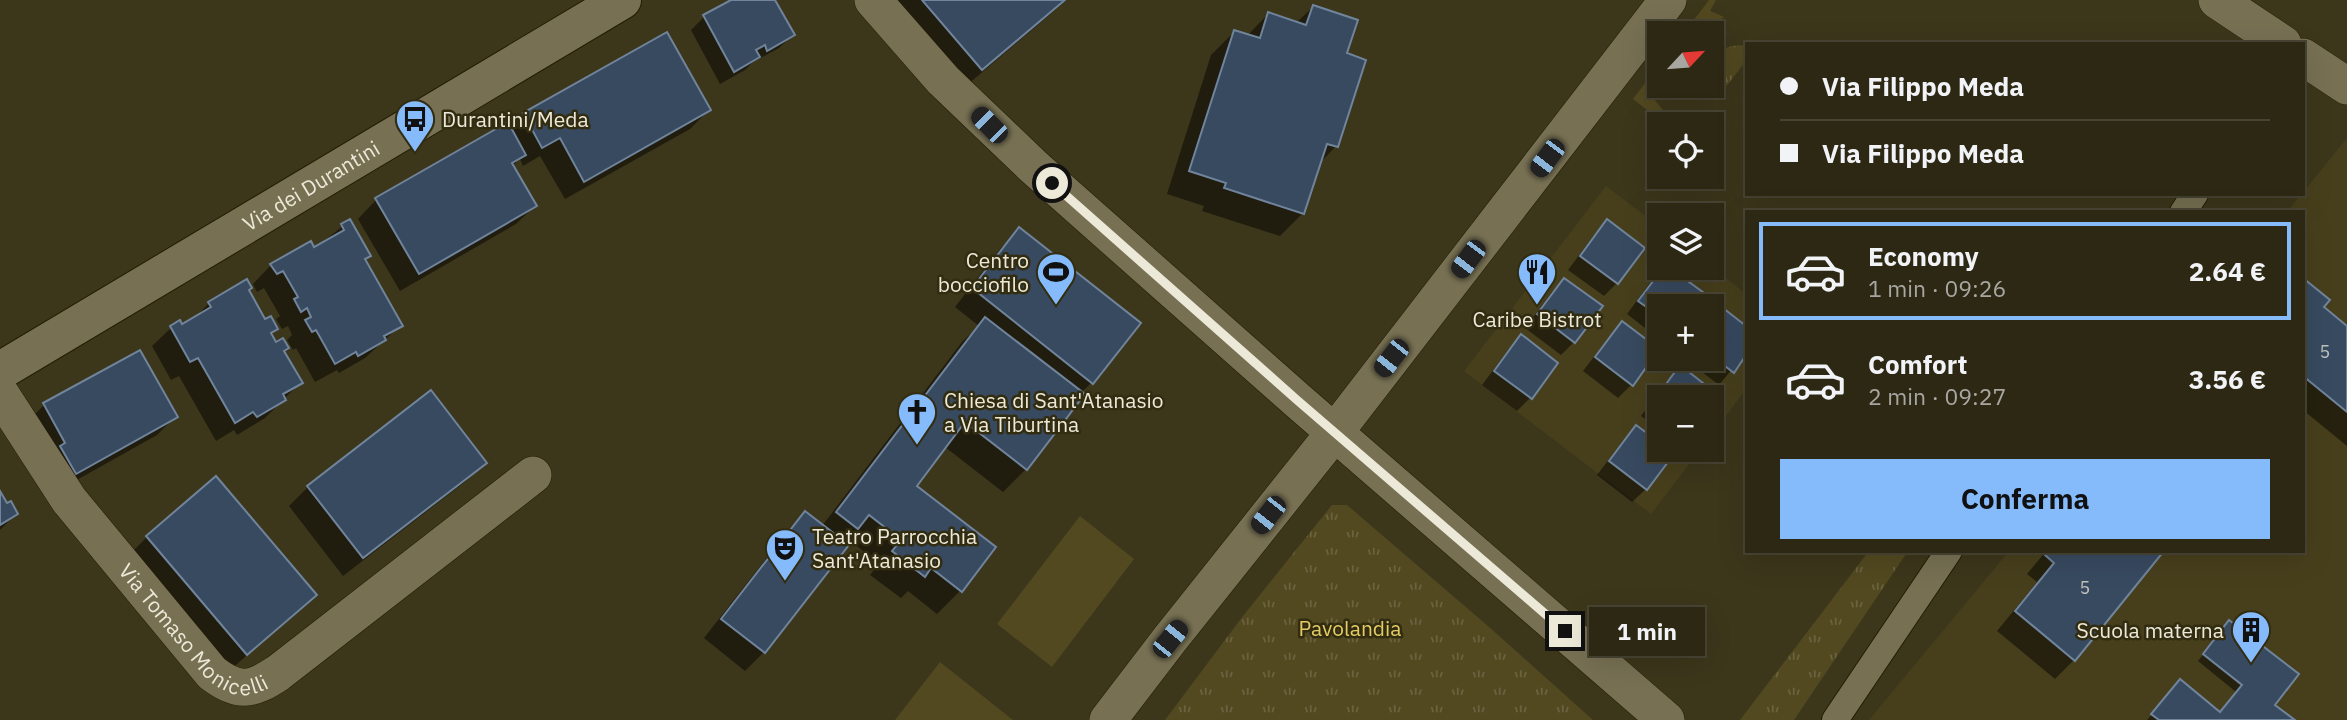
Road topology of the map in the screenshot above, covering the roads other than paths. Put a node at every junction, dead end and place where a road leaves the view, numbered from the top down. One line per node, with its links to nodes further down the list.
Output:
1 (622, 0): 8 (street, Via dei Durantini)
2 (873, 0): 10 (street)
3 (1668, 0): 10 (street)
4 (2217, 0): 5 (street)
5 (2280, 42)
6 (2305, 58): 7 (street)
7 (2347, 86)
8 (0, 371)
9 (0, 393): 11 (street, Via Tomaso Monicelli)
10 (1335, 432): 13 (street); 14 (street)
11 (533, 475)
12 (1948, 553): 15 (street)
13 (1108, 720)
14 (1666, 720)
15 (1835, 720)

